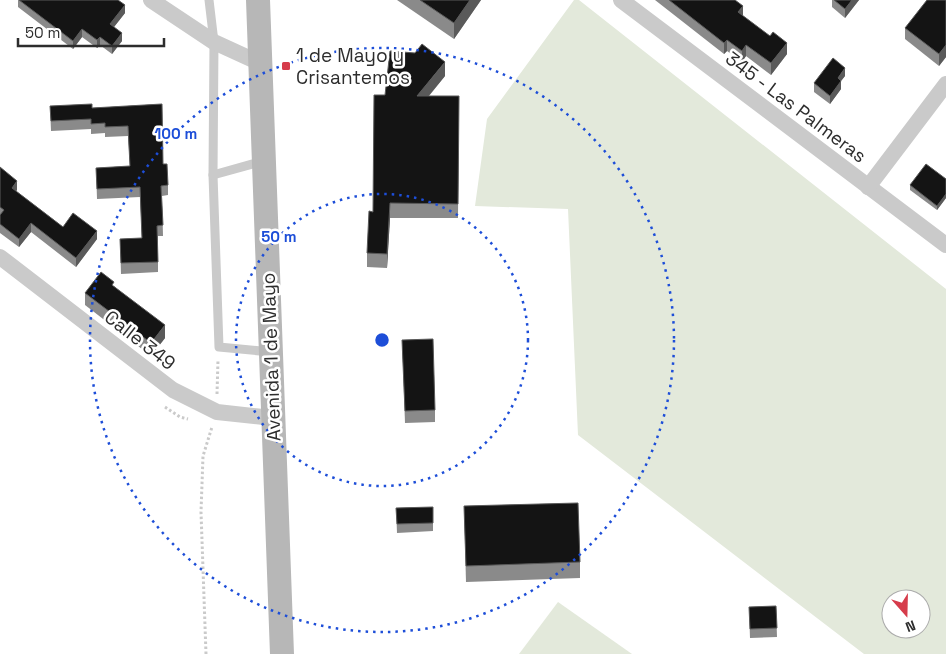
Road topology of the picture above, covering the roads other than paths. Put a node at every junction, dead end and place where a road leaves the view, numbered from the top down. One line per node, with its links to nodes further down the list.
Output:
1 (151, 0): 5 (street)
2 (209, 0): 5 (lane)
3 (258, 0): 6 (main road, Avenida 1 de Mayo)
4 (621, 0): 10 (street, 345 - Las Palmeras)
5 (214, 42): 6 (street); 9 (lane)
6 (260, 63): 8 (main road, Avenida 1 de Mayo)
7 (946, 84): 10 (street)
8 (263, 160): 9 (lane); 13 (main road, Avenida 1 de Mayo)
9 (213, 175): 13 (lane)
10 (868, 186): 11 (street, 345 - Las Palmeras)
11 (946, 245)
12 (0, 257): 14 (street, Calle 349)
13 (271, 352): 14 (main road, Avenida 1 de Mayo)
14 (273, 418): 15 (main road, Avenida 1 de Mayo)
15 (282, 654)

